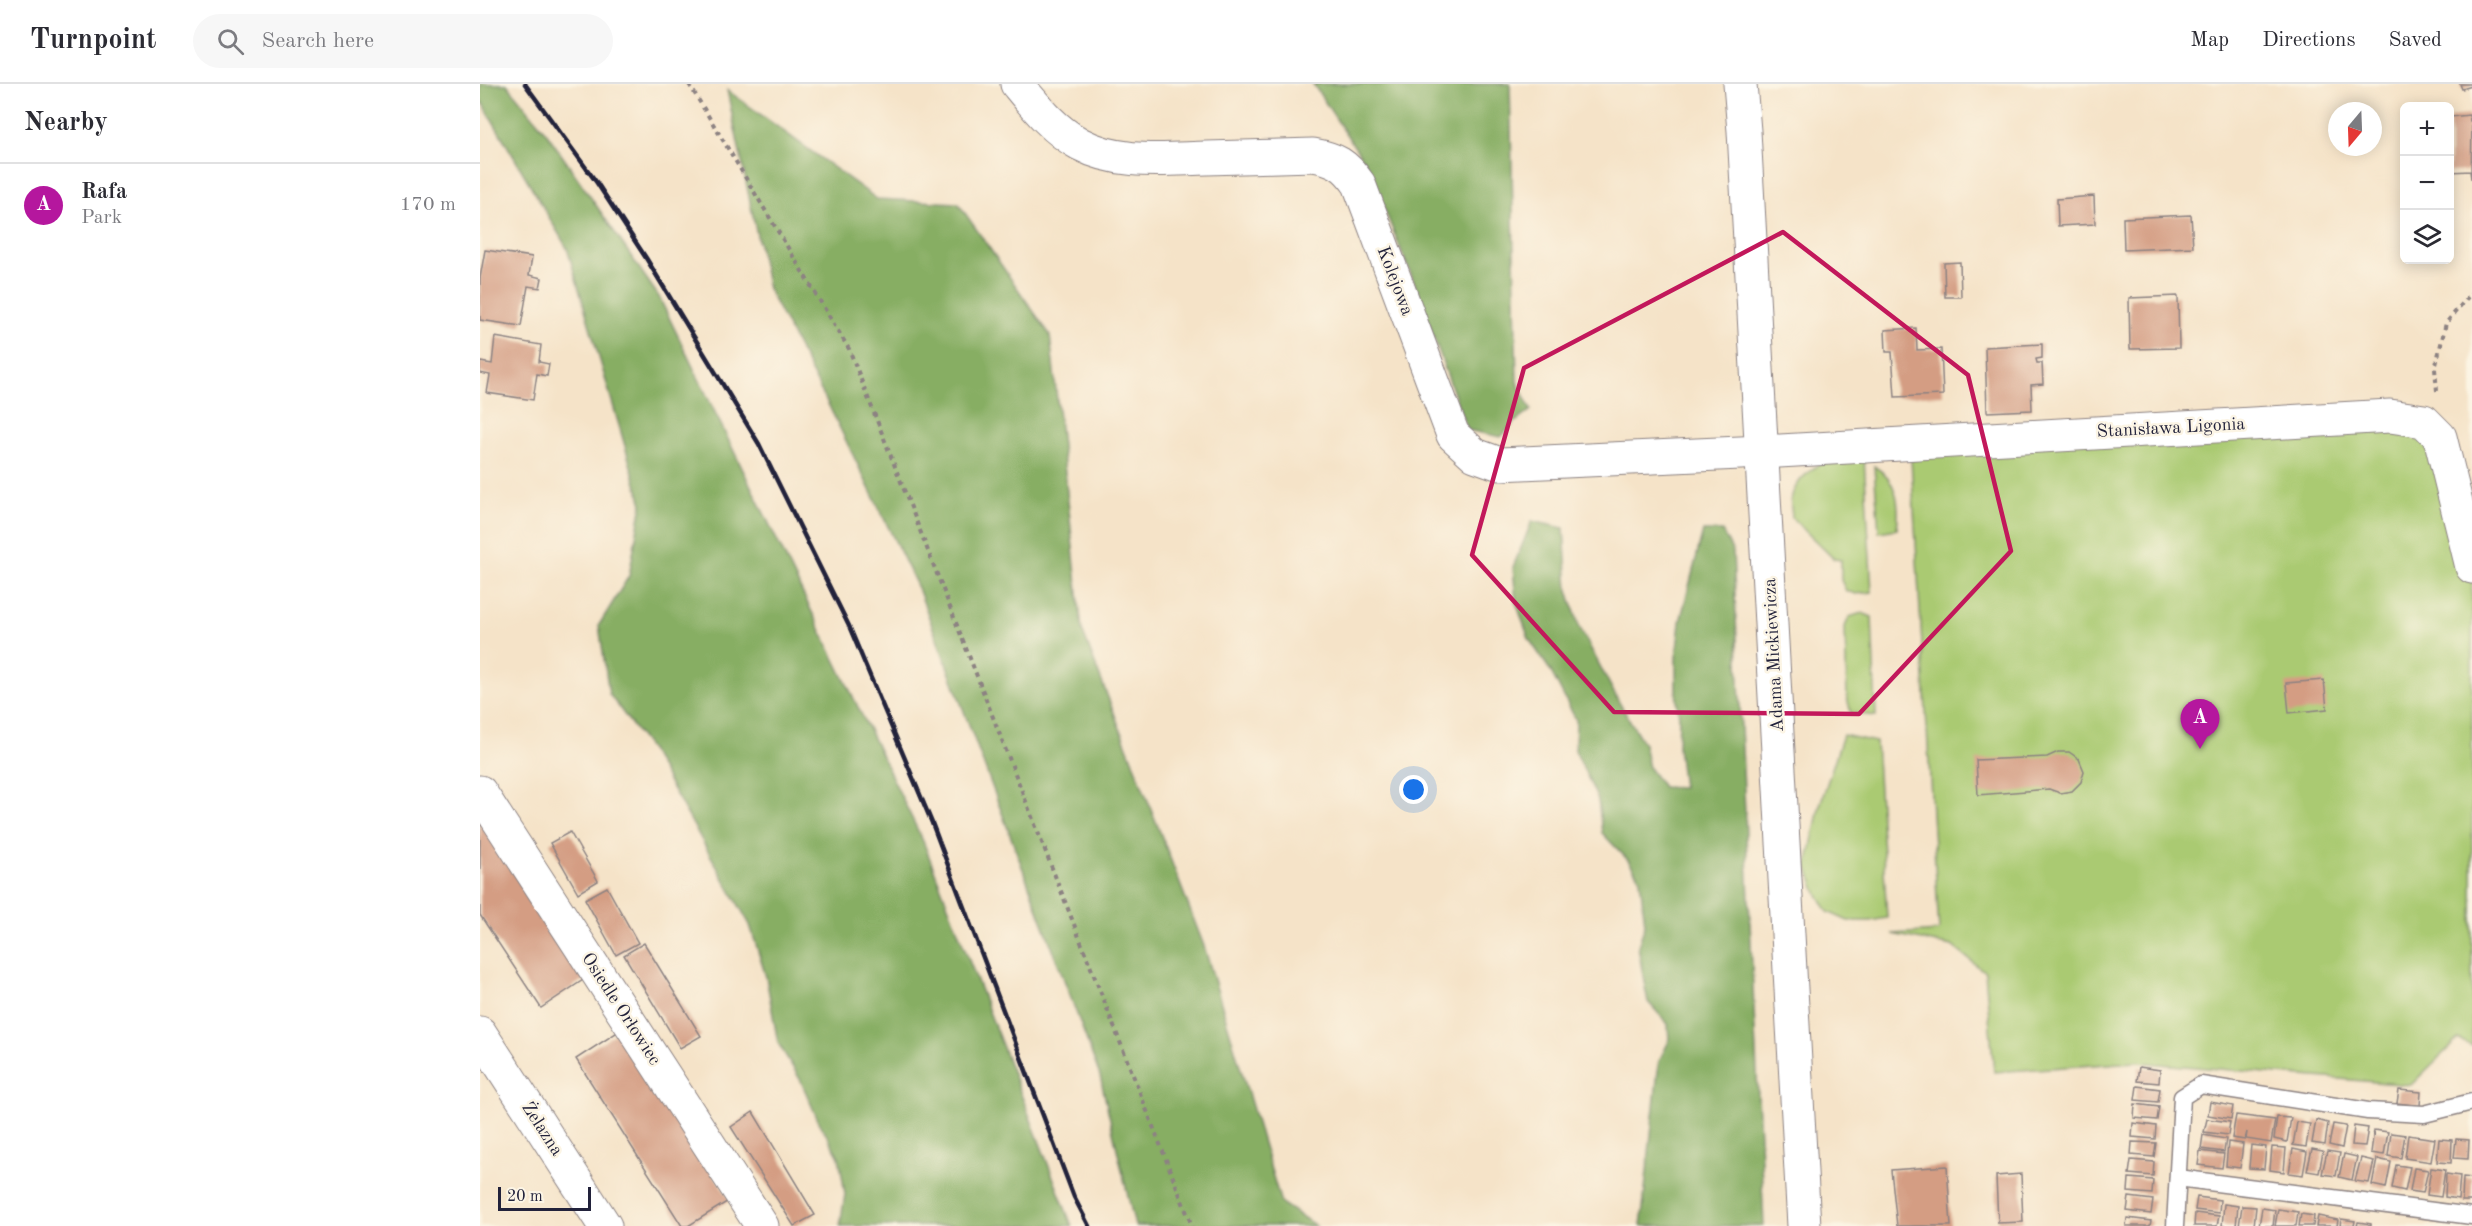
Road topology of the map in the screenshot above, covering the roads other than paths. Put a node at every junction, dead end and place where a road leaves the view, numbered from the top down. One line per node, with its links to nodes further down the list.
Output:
1 (1017, 84): 3 (street, Kolejowa)
2 (1740, 84): 3 (street, Adama Mickiewicza)
3 (1762, 453): 4 (street, Stanisława Ligonia); 12 (street, Adama Mickiewicza)
4 (2472, 567)
5 (480, 792): 11 (street, Osiedle Orłowiec)
6 (480, 1033): 10 (street, Żelazna)
7 (2472, 1102): 8 (lane)
8 (2178, 1178): 9 (lane); 13 (lane)
9 (2472, 1216)
10 (605, 1226)
11 (762, 1226)
12 (1804, 1226)
13 (2175, 1226)

